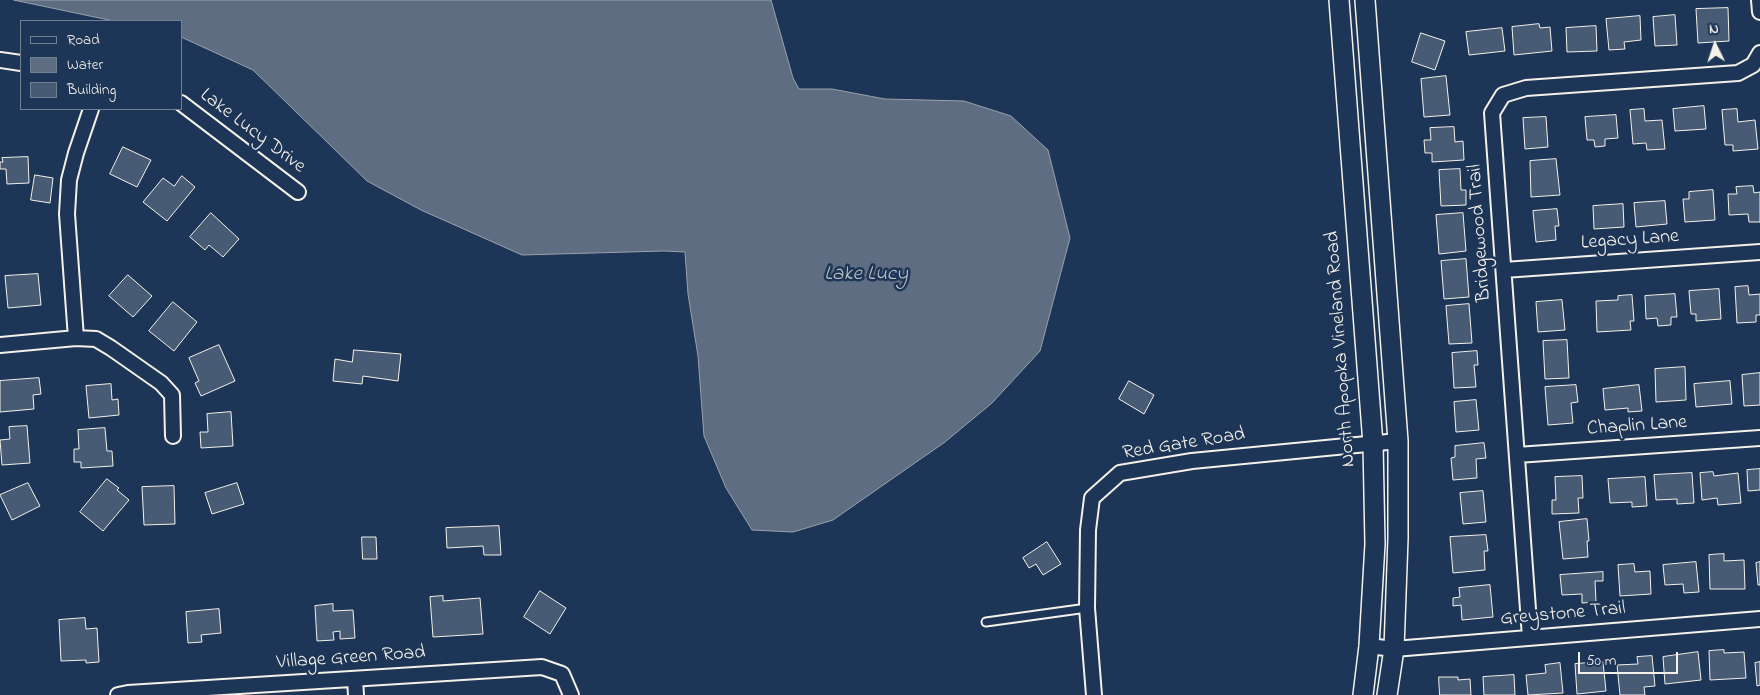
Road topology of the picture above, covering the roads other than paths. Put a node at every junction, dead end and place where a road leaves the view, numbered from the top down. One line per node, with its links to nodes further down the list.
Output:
1 (1339, 0): 18 (street, North Apopka Vineland Road)
2 (1365, 0): 17 (street)
3 (1759, 0): 4 (street)
4 (1760, 12)
5 (1760, 53): 12 (street, Bridgewood Trail)
6 (0, 60): 7 (street)
7 (20, 63)
8 (182, 104): 10 (street, Lake Lucy Drive)
9 (91, 110): 13 (street)
10 (298, 192)
11 (1760, 252): 12 (street, Legacy Lane)
12 (1504, 270): 19 (street, Bridgewood Trail)
13 (76, 338): 14 (street); 15 (street)
14 (0, 345)
15 (173, 436)
16 (1760, 438): 19 (street, Chaplin Lane)
17 (1398, 441): 18 (street, Red Gate Road); 25 (street)
18 (1373, 444): 20 (street, Red Gate Road); 24 (street, North Apopka Vineland Road)
19 (1517, 455): 23 (street, Bridgewood Trail)
20 (1087, 608): 22 (lane); 30 (street, Red Gate Road)
21 (1760, 619): 23 (street, Greystone Trail)
22 (986, 622)
23 (1530, 637): 25 (street, Greystone Trail)
24 (1369, 646): 25 (street, Greystone Trail); 31 (street, North Apopka Vineland Road)
25 (1394, 649): 32 (street)
26 (355, 679): 27 (street, Village Green Road); 28 (street); 29 (street, Village Green Road)
27 (118, 695)
28 (356, 695)
29 (571, 695)
30 (1094, 695)
31 (1363, 695)
32 (1387, 695)

